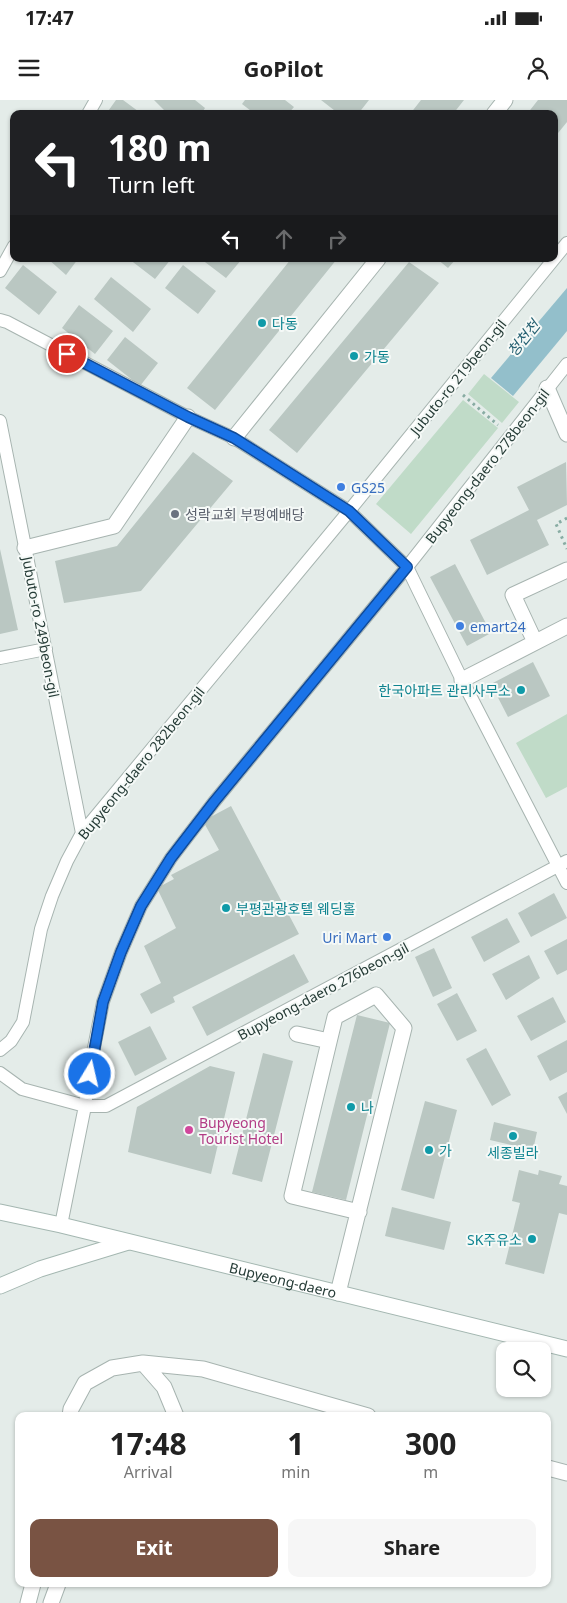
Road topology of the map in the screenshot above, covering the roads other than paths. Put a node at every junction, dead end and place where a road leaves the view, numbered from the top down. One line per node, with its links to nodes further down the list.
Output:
1 (505, 100): 2 (street)
2 (497, 110)
3 (567, 243): 5 (lane, Jubuto-ro 219beon-gil)
4 (10, 253): 8 (lane)
5 (558, 254)
6 (376, 262): 15 (street)
7 (551, 262): 16 (lane, Jubuto-ro 219beon-gil)
8 (0, 271)
9 (0, 320): 12 (lane)
10 (567, 364): 11 (lane, Bupyeong-daero 278beon-gil)
11 (547, 388): 14 (street); 18 (lane, Bupyeong-daero 278beon-gil)
12 (188, 417): 15 (lane); 17 (street)
13 (0, 421): 17 (lane, Jubuto-ro 249beon-gil)
14 (567, 434)
15 (234, 438): 16 (lane)
16 (349, 511): 18 (lane); 25 (lane, Bupyeong-daero 282beon-gil)
17 (25, 548): 22 (lane, Jubuto-ro 249beon-gil)
18 (407, 567): 24 (lane); 32 (lane, Bupyeong-daero 278beon-gil)
19 (567, 570): 21 (street)
20 (567, 626): 21 (street)
21 (535, 642): 24 (street)
22 (46, 649): 23 (lane); 25 (lane, Jubuto-ro 249beon-gil)
23 (0, 658)
24 (462, 680): 26 (lane)
25 (82, 833): 30 (lane, Bupyeong-daero 282beon-gil)
26 (562, 863): 27 (lane); 32 (lane, Bupyeong-daero 276beon-gil)
27 (567, 883)
28 (297, 1034): 29 (street)
29 (329, 1041): 34 (street); 34 (street)
30 (0, 1050)
31 (0, 1073): 32 (lane, Bupyeong-daero 276beon-gil)
32 (85, 1106): 35 (lane, Bupyeong-daero 278beon-gil)
33 (0, 1212): 35 (street, Bupyeong-daero)
34 (359, 1212): 38 (street)
35 (61, 1225): 36 (street, Bupyeong-daero)
36 (128, 1242): 37 (street); 38 (street, Bupyeong-daero)
37 (0, 1286)
38 (338, 1293): 39 (street, Bupyeong-daero)
39 (567, 1348)
40 (143, 1363): 41 (street); 42 (street); 43 (street)
41 (71, 1412)
42 (174, 1412)
43 (354, 1412)
44 (551, 1469): 45 (street)
45 (567, 1473)
46 (31, 1587): 48 (street)
47 (57, 1587): 49 (street)
48 (28, 1603)
49 (51, 1603)

